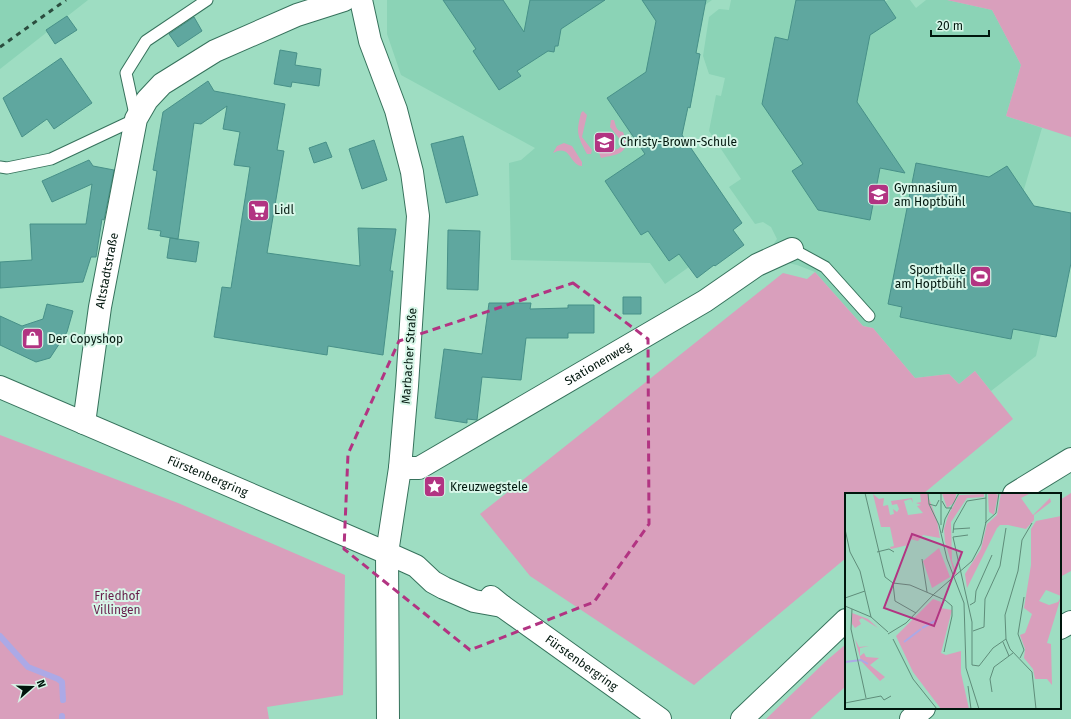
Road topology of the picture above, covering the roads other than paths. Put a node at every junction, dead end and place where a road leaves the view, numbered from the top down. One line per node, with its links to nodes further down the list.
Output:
1 (207, 0): 4 (lane)
2 (344, 0): 4 (street, Altstadtstraße)
3 (361, 0): 11 (street, Marbacher Straße)
4 (136, 119): 5 (lane); 9 (street, Altstadtstraße)
5 (0, 167)
6 (792, 249): 7 (lane); 11 (street, Stationenweg)
7 (869, 316)
8 (0, 386): 9 (street, Fürstenbergring)
9 (84, 423): 13 (street, Fürstenbergring)
10 (1071, 460): 12 (street)
11 (400, 468): 13 (street, Marbacher Straße)
12 (1016, 493)
13 (387, 553): 19 (street, Marbacher Straße); 20 (street, Fürstenbergring)
14 (845, 621): 18 (street)
15 (1071, 622): 16 (street)
16 (1061, 627)
17 (923, 709): 21 (street)
18 (744, 716)
19 (388, 719)
20 (660, 719)
21 (911, 719)

